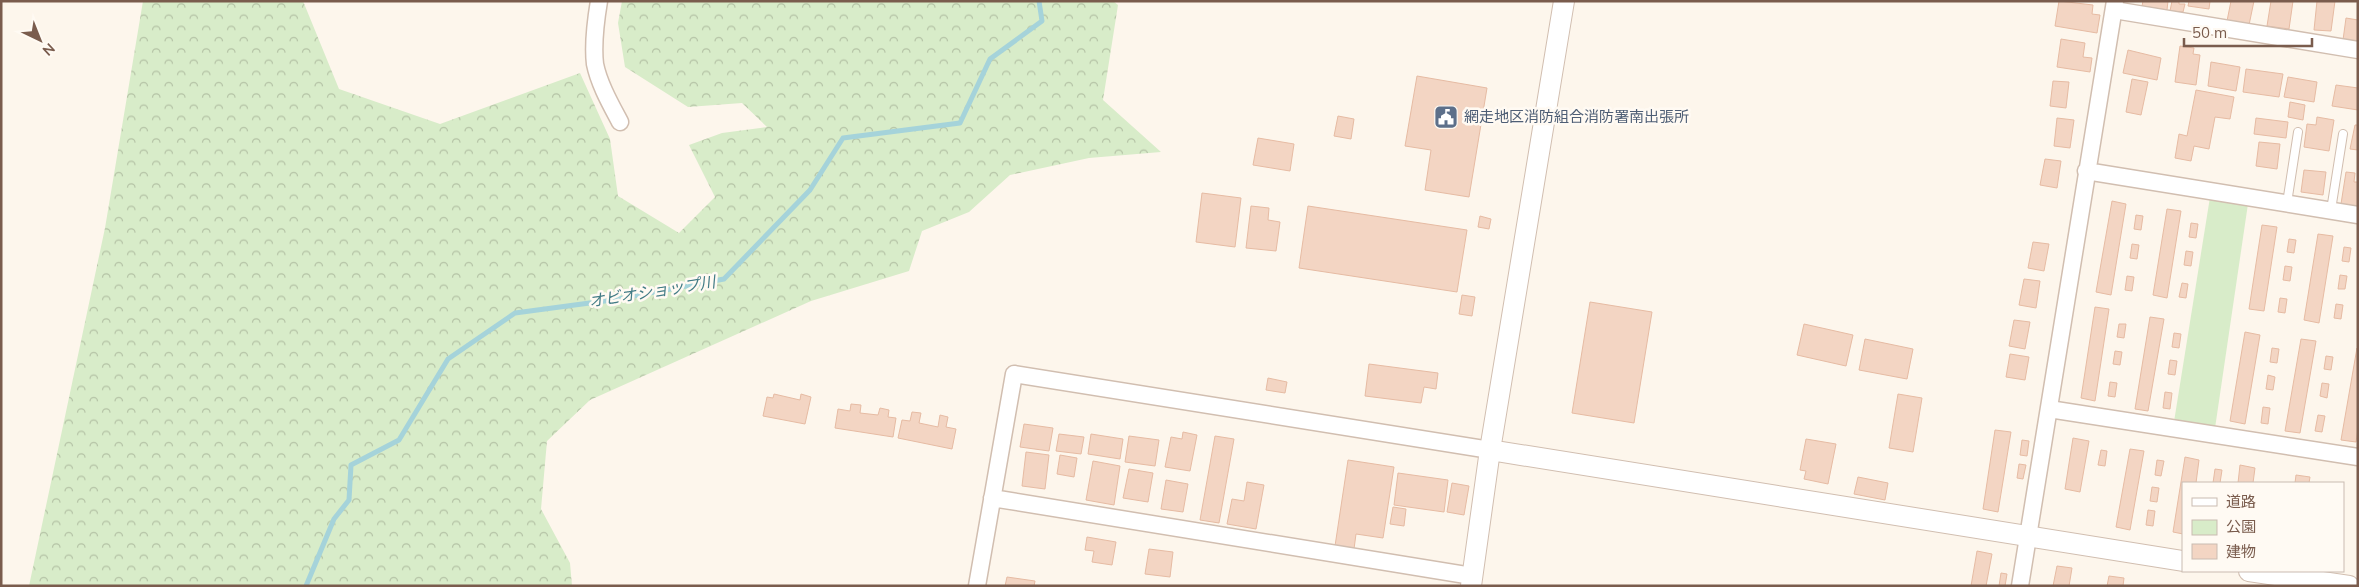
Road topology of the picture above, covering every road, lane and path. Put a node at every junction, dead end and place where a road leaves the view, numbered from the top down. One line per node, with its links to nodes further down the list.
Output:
1 (600, 1): 5 (street)
2 (1564, 1): 13 (street)
3 (2115, 6): 4 (street); 8 (street)
4 (2358, 50)
5 (620, 122)
6 (2298, 132): 9 (lane)
7 (2343, 134): 10 (lane)
8 (2086, 170): 9 (street); 12 (street)
9 (2287, 203): 10 (street)
10 (2331, 210): 11 (street)
11 (2358, 215)
12 (2049, 409): 14 (street); 16 (street)
13 (1490, 450): 15 (street); 16 (street); 19 (street)
14 (2358, 457)
15 (992, 498): 19 (street); 20 (street)
16 (2028, 537): 17 (street); 21 (street)
17 (2182, 561)
18 (2256, 572): 22 (street)
19 (1471, 581)
20 (977, 586)
21 (2020, 586)
22 (2349, 586)

